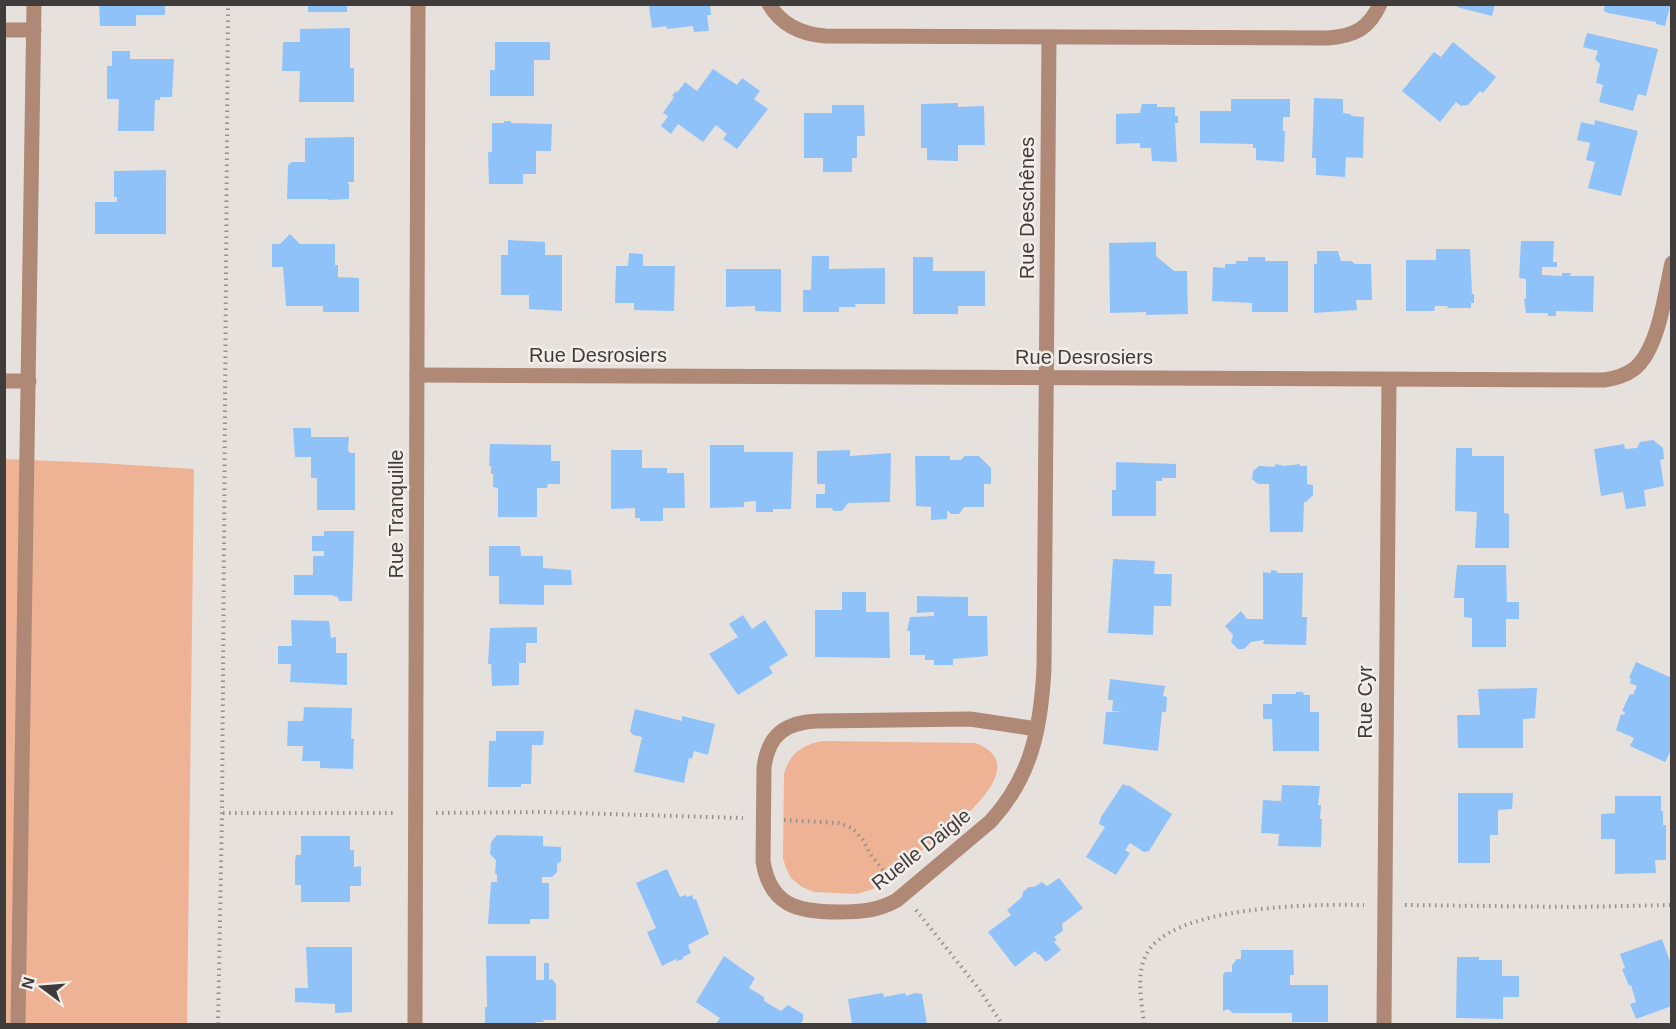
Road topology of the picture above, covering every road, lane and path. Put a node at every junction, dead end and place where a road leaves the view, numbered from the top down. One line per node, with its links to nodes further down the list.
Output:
1 (34, 4): 7 (street)
2 (228, 4): 16 (path)
3 (418, 4): 10 (street, Rue Tranquille)
4 (769, 4): 8 (street)
5 (1380, 4): 8 (street)
6 (4, 30): 7 (street)
7 (34, 30): 14 (street)
8 (1049, 37): 11 (street, Rue Deschênes)
9 (1671, 263): 12 (street, Rue Desrosiers)
10 (417, 375): 11 (street, Rue Desrosiers); 17 (street, Rue Tranquille)
11 (1046, 378): 12 (street, Rue Desrosiers); 15 (street, Ruelle Daigle)
12 (1389, 380): 20 (street, Rue Cyr)
13 (4, 381): 14 (street)
14 (29, 381): 22 (street)
15 (1037, 729): 18 (street, Ruelle Daigle); 19 (street, Ruelle Daigle)
16 (222, 813): 17 (path); 23 (path)
17 (416, 813): 18 (path); 24 (street, Rue Tranquille)
18 (764, 819): 19 (path); 19 (street, Ruelle Daigle)
19 (903, 894): 25 (path)
20 (1385, 905): 21 (path); 26 (path); 27 (street, Rue Cyr)
21 (1671, 905)
22 (18, 1024)
23 (218, 1024)
24 (415, 1024)
25 (1002, 1024)
26 (1144, 1024)
27 (1384, 1024)

